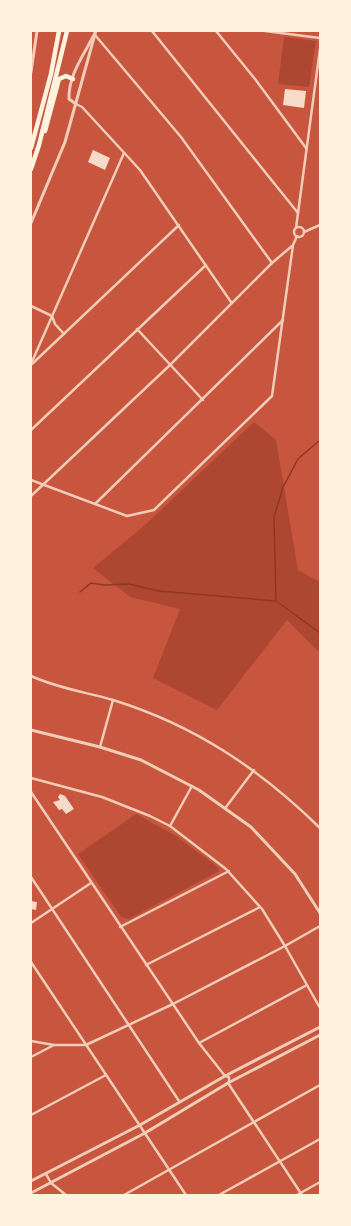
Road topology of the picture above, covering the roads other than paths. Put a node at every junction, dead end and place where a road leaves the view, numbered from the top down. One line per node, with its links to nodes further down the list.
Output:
1 (37, 31): 11 (street)
2 (59, 31): 17 (highway)
3 (67, 31): 16 (highway)
4 (90, 31): 9 (street)
5 (152, 31): 8 (street)
6 (216, 31): 18 (street)
7 (265, 31): 10 (street)
8 (156, 32): 21 (street)
9 (95, 33): 14 (street); 15 (street); 29 (street)
10 (320, 38)
11 (33, 49): 13 (street)
12 (320, 49): 18 (street)
13 (31, 72)
14 (73, 79): 15 (street); 16 (highway)
15 (76, 104): 19 (street); 22 (street)
16 (39, 145): 20 (highway)
17 (31, 148)
18 (306, 148): 21 (street)
19 (124, 153): 23 (street); 33 (street)
20 (31, 169)
21 (298, 213): 25 (street)
22 (31, 223)
23 (180, 224): 30 (street); 36 (street)
24 (320, 225): 26 (street)
25 (296, 228): 26 (street); 27 (street)
26 (304, 232): 27 (street)
27 (297, 236): 28 (street)
28 (293, 246): 29 (street); 34 (street)
29 (272, 263): 31 (street)
30 (206, 265): 31 (street); 35 (street)
31 (231, 302): 38 (street)
32 (31, 306): 33 (street)
33 (52, 316): 36 (street); 37 (street)
34 (283, 320): 39 (street); 44 (street)
35 (137, 329): 38 (street); 40 (street)
36 (64, 334): 37 (street)
37 (31, 364)
38 (170, 365): 39 (street); 42 (street)
39 (203, 400): 44 (street)
40 (31, 430)
41 (31, 480): 42 (street)
42 (44, 485): 43 (street); 44 (street)
43 (31, 496)
44 (95, 504)
45 (31, 676): 46 (street)
46 (113, 700): 48 (street); 49 (street)
47 (31, 730): 48 (street)
48 (100, 747): 51 (street)
49 (254, 770): 53 (street); 55 (street)
50 (31, 778): 54 (street)
51 (192, 785): 53 (street); 54 (street)
52 (31, 792): 58 (street)
53 (226, 807): 61 (street)
54 (170, 826): 56 (street)
55 (320, 828)
56 (229, 871): 59 (street); 64 (street)
57 (31, 877): 60 (street)
58 (91, 883): 60 (street); 64 (street)
59 (260, 907): 65 (street); 67 (street)
60 (52, 909): 62 (street); 71 (street)
61 (320, 914)
62 (31, 923)
63 (320, 926): 65 (street)
64 (120, 927): 67 (street)
65 (285, 946): 68 (street); 69 (street)
66 (31, 962): 77 (street)
67 (146, 965): 69 (street)
68 (307, 985): 70 (street); 75 (street)
69 (173, 1004): 71 (street); 75 (street)
70 (320, 1008)
71 (129, 1023): 77 (street); 83 (street)
72 (320, 1027): 80 (street)
73 (320, 1035): 81 (street)
74 (31, 1041): 76 (street)
75 (200, 1043): 80 (street)
76 (54, 1045): 77 (street); 78 (street)
77 (86, 1045): 79 (street)
78 (31, 1057)
79 (106, 1075): 84 (street); 86 (street)
80 (225, 1076): 81 (street); 83 (street)
81 (228, 1083): 85 (street); 87 (street)
82 (320, 1085): 85 (street)
83 (179, 1101): 86 (street)
84 (31, 1115)
85 (253, 1121): 89 (street); 90 (street)
86 (140, 1125): 87 (street); 91 (street)
87 (145, 1132): 90 (street); 94 (street)
88 (320, 1139): 89 (street)
89 (280, 1162): 96 (street); 100 (street)
90 (169, 1169): 98 (street); 99 (street)
91 (46, 1174): 92 (street); 94 (street)
92 (31, 1181)
93 (320, 1182): 96 (street)
94 (51, 1183): 95 (street); 97 (street)
95 (31, 1193)
96 (302, 1194): 101 (street)
97 (66, 1195)
98 (124, 1195)
99 (186, 1195)
100 (219, 1195)
101 (296, 1195)

